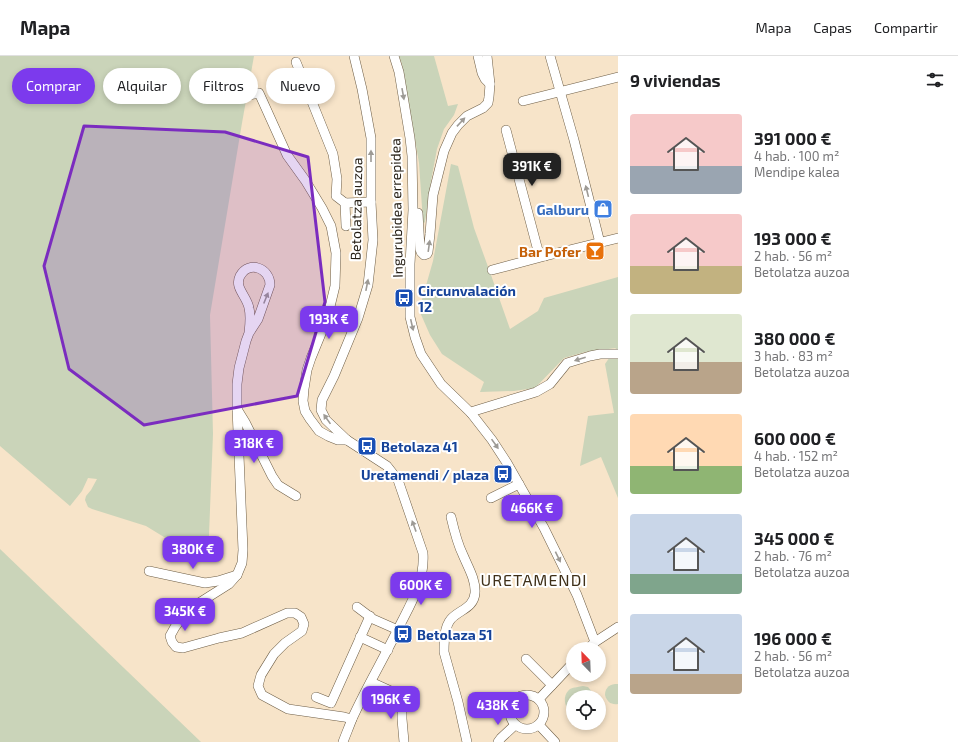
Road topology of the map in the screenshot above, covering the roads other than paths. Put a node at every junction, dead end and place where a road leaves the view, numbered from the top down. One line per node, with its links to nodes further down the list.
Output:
1 (354, 56): 14 (street, Betolatza auzoa, one-way to 1)
2 (394, 56): 13 (street, Ingurubidea errepidea, one-way to 13)
3 (478, 56): 8 (street)
4 (487, 56): 8 (street)
5 (550, 56): 9 (street)
6 (296, 62): 15 (street)
7 (618, 77): 9 (street)
8 (490, 84): 13 (street, one-way to 8)
9 (560, 92): 11 (street); 18 (street, one-way to 9)
10 (258, 93): 25 (street, Betolatza auzoa)
11 (523, 102)
12 (506, 130): 19 (street)
13 (412, 175): 24 (street, Ingurubidea errepidea, one-way to 24)
14 (371, 202): 15 (street); 25 (street, Betolatza auzoa, one-way to 14)
15 (346, 203): 16 (street)
16 (346, 226)
17 (618, 238): 18 (street)
18 (600, 243): 19 (street)
19 (545, 256): 20 (street)
20 (492, 270)
21 (249, 333): 21 (street, one-way to 21); 23 (street)
22 (618, 354): 24 (street, one-way to 24)
23 (237, 408): 27 (street); 31 (street)
24 (471, 413): 26 (street, Ingurubidea errepidea, one-way to 26)
25 (347, 440): 35 (street, Betolatza auzoa, one-way to 25)
26 (519, 484): 28 (street); 37 (street, Ingurubidea errepidea, one-way to 37)
27 (296, 496)
28 (491, 498)
29 (451, 517): 50 (street)
30 (149, 571): 31 (street)
31 (237, 575): 45 (street)
32 (357, 606): 33 (street)
33 (370, 616): 35 (street); 36 (street)
34 (618, 627): 37 (street)
35 (398, 630): 38 (street, Betolatza auzoa)
36 (360, 637): 38 (street); 43 (street)
37 (596, 642)
38 (388, 650): 41 (street, Betolatza auzoa)
39 (526, 659): 42 (street)
40 (566, 670): 42 (street)
41 (371, 682): 45 (street, Betolatza auzoa); 49 (street)
42 (552, 685): 44 (street)
43 (316, 697)
44 (539, 699): 46 (street); 47 (street)
45 (352, 719): 48 (street, Betolatza auzoa)
46 (515, 725): 47 (street); 51 (street)
47 (539, 725): 52 (street)
48 (344, 742)
49 (404, 742)
50 (467, 742)
51 (498, 742)
52 (555, 742)

